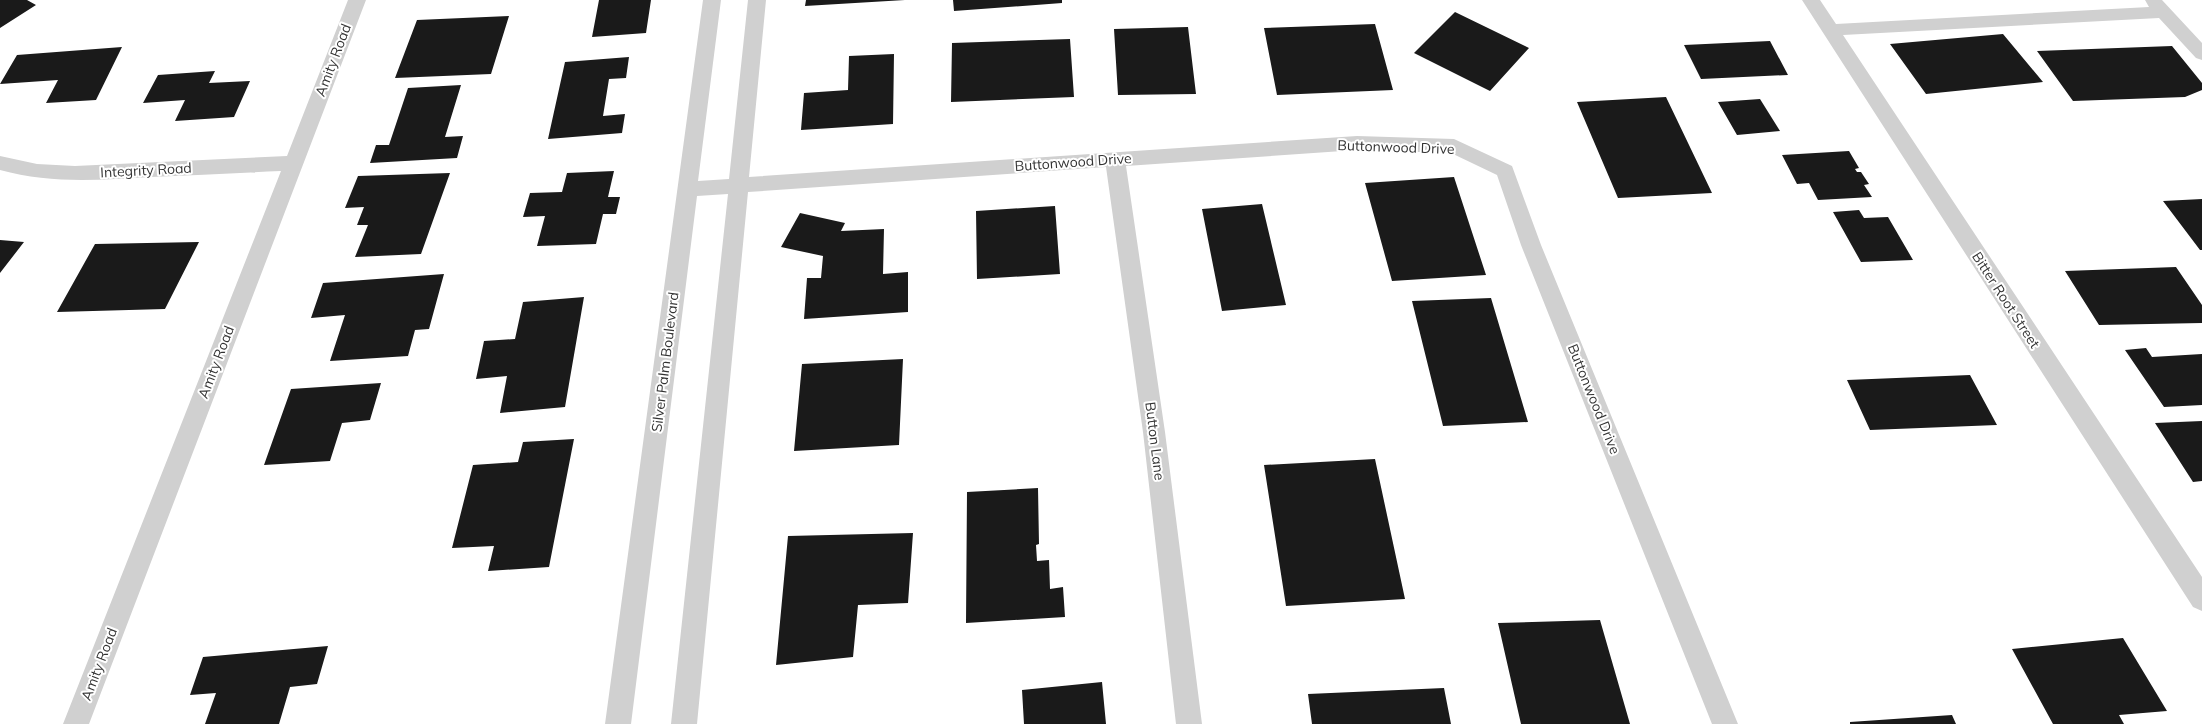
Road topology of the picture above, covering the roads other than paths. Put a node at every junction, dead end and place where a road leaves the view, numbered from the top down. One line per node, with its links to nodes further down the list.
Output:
1 (357, 0): 10 (street, Amity Road)
2 (712, 0): 12 (street, Silver Palm Boulevard)
3 (757, 0): 11 (street)
4 (1811, 0): 6 (street, Bitter Root Street)
5 (2157, 6): 6 (street); 7 (street)
6 (1830, 30): 13 (street, Bitter Root Street)
7 (2202, 54)
8 (1115, 159): 11 (street, Buttonwood Drive); 17 (street, Button Lane); 18 (street, Buttonwood Drive)
9 (0, 163): 10 (street, Integrity Road)
10 (293, 163): 14 (street, Amity Road)
11 (740, 184): 12 (street, Buttonwood Drive); 16 (street)
12 (687, 189): 15 (street, Silver Palm Boulevard)
13 (2202, 599)
14 (76, 724)
15 (618, 724)
16 (684, 724)
17 (1189, 724)
18 (1725, 724)

